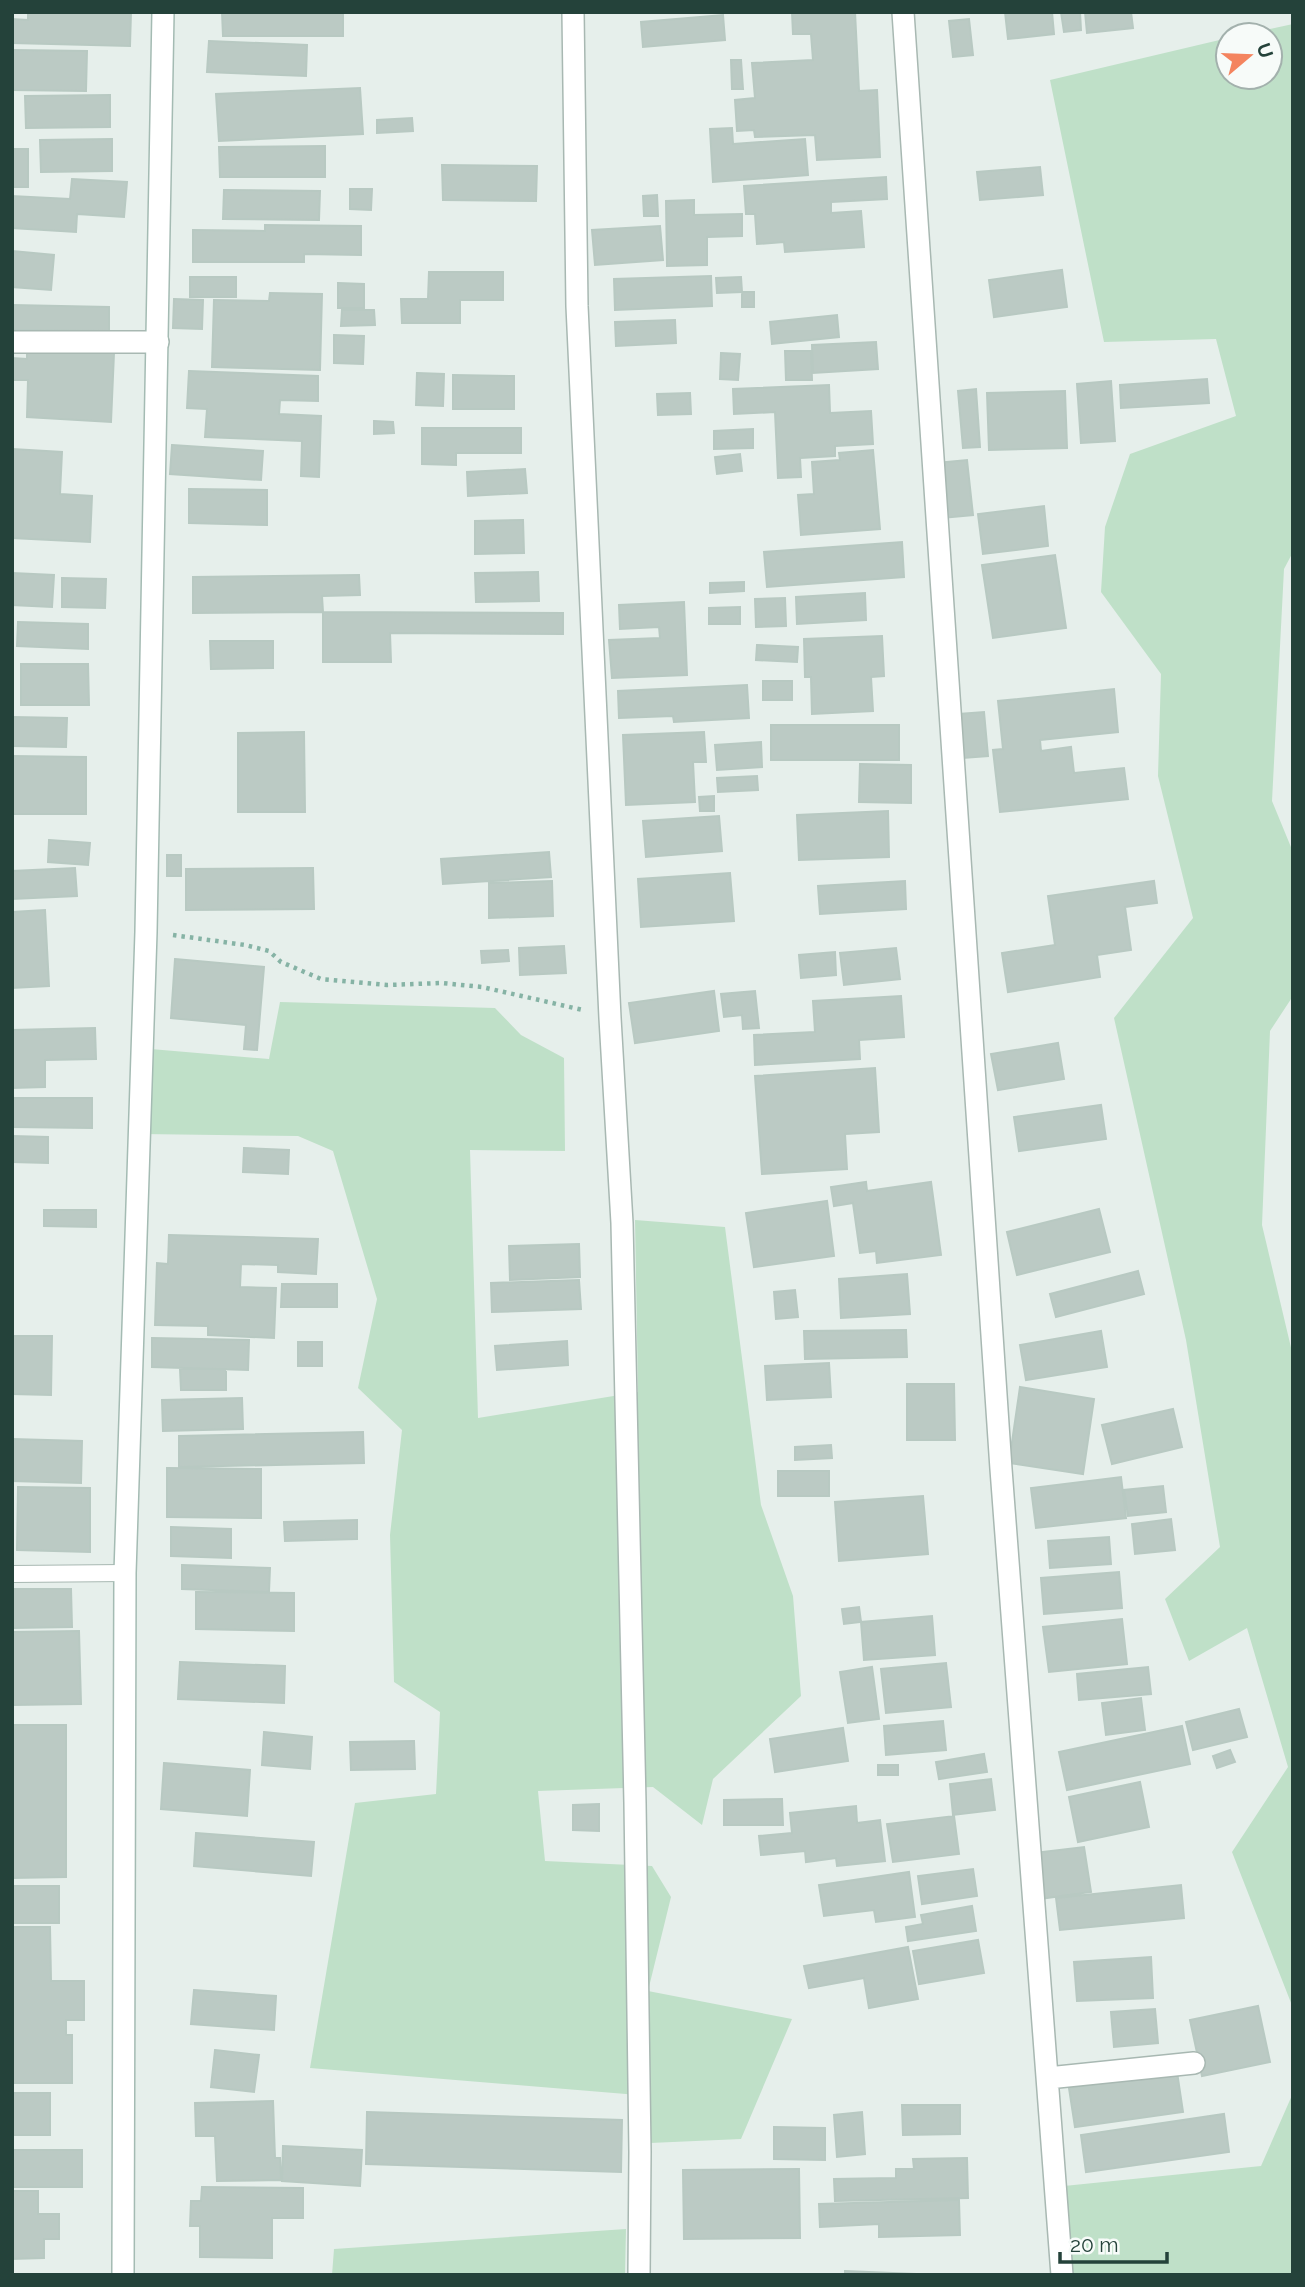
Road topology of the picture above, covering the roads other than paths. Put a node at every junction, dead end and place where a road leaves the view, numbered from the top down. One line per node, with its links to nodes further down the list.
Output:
1 (163, 12): 5 (street)
2 (573, 12): 11 (street)
3 (903, 12): 9 (street)
4 (12, 342): 5 (street)
5 (158, 342): 6 (street)
6 (125, 1573): 7 (lane); 10 (street)
7 (12, 1574)
8 (1194, 2063): 9 (street)
9 (1048, 2078): 12 (street)
10 (122, 2275)
11 (639, 2275)
12 (1062, 2275)

